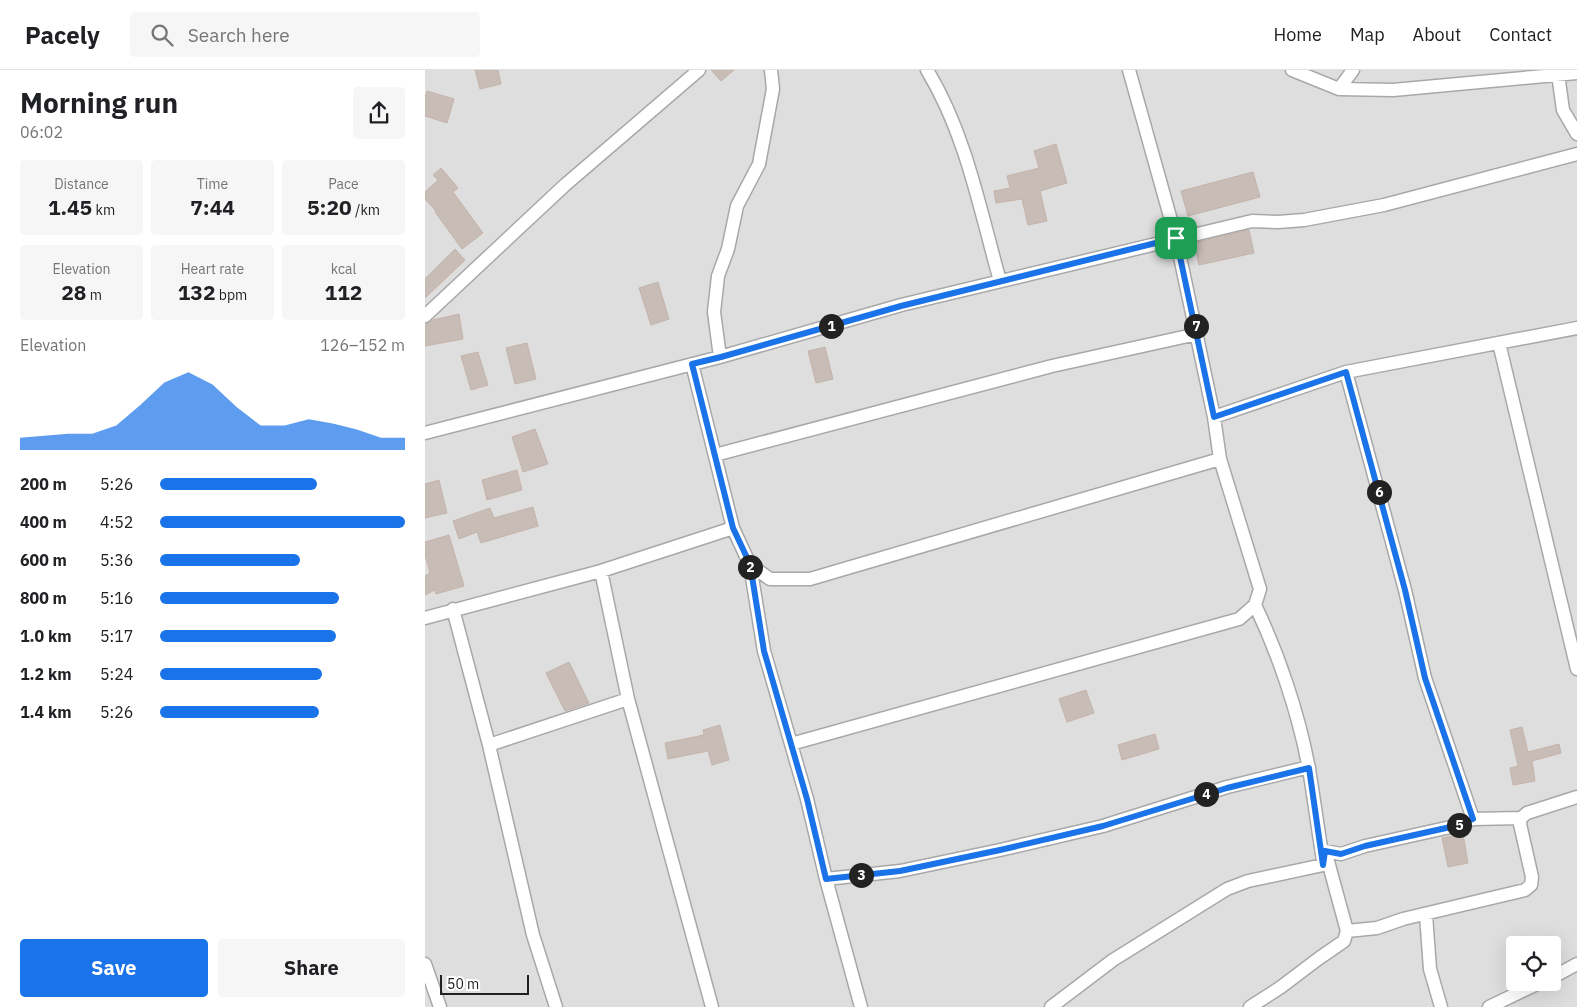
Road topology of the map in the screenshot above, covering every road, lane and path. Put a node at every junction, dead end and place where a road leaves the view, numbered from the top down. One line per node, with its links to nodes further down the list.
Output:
1 (699, 70): 14 (street)
2 (771, 70): 18 (street)
3 (927, 70): 13 (street)
4 (1129, 70): 12 (street)
5 (1292, 70): 9 (street)
6 (1353, 70): 9 (street)
7 (1577, 73): 8 (street)
8 (1558, 74): 9 (street); 10 (street)
9 (1339, 88)
10 (1577, 134)
11 (1577, 154): 12 (street)
12 (1176, 238): 13 (street); 16 (street)
13 (1000, 281): 18 (street)
14 (425, 316)
15 (1577, 328): 17 (street)
16 (1197, 334): 21 (street); 23 (street)
17 (1499, 343): 20 (street); 31 (street)
18 (721, 357): 19 (street)
19 (692, 364): 22 (street); 23 (street)
20 (1346, 372): 21 (street); 38 (street)
21 (1214, 417): 24 (street)
22 (425, 433)
23 (715, 455): 25 (street)
24 (1219, 459): 26 (street); 28 (street)
25 (733, 528): 26 (street); 27 (street)
26 (750, 564): 33 (street)
27 (601, 571): 29 (street); 32 (street)
28 (1255, 606): 33 (street); 35 (street)
29 (453, 609): 30 (street); 34 (street)
30 (425, 618)
31 (1577, 669)
32 (628, 699): 34 (street); 50 (street)
33 (791, 744): 41 (street)
34 (489, 745): 49 (street)
35 (1309, 768): 40 (street); 41 (street)
36 (1577, 797): 37 (street)
37 (1521, 818): 38 (street); 42 (street)
38 (1473, 819): 39 (street)
39 (1325, 851): 40 (street); 43 (street)
40 (1323, 865): 52 (street)
41 (826, 879): 51 (street)
42 (1426, 915): 43 (street); 54 (street)
43 (1347, 931): 53 (street)
44 (425, 964): 48 (street)
45 (1577, 964): 46 (street)
46 (1561, 972)
47 (1522, 991): 55 (street)
48 (440, 1007)
49 (556, 1007)
50 (711, 1007)
51 (861, 1007)
52 (1051, 1007)
53 (1250, 1007)
54 (1441, 1007)
55 (1489, 1007)

